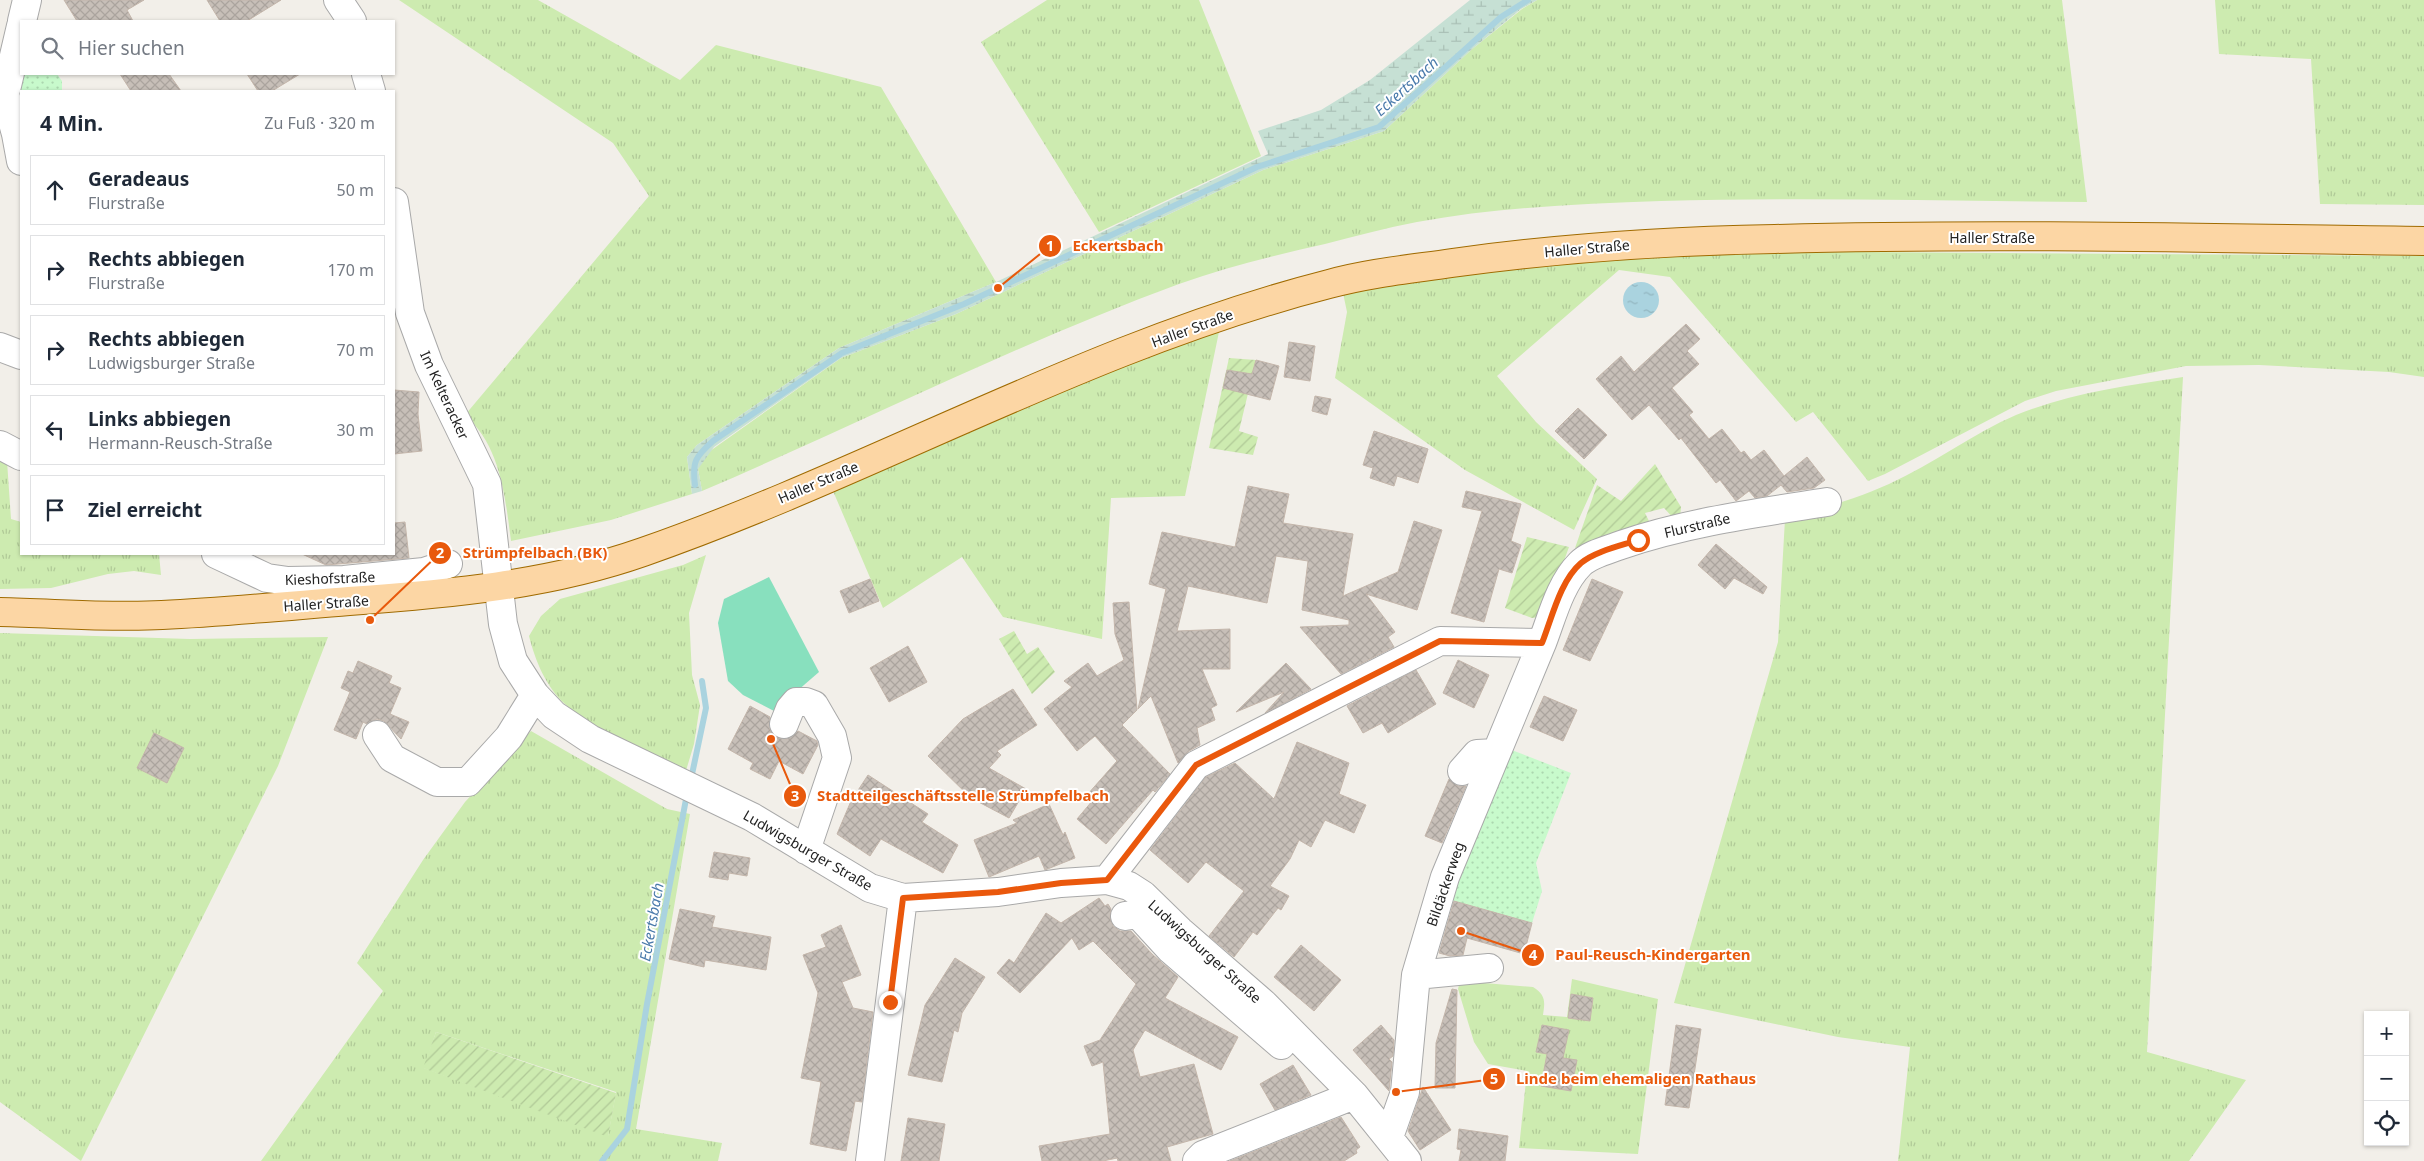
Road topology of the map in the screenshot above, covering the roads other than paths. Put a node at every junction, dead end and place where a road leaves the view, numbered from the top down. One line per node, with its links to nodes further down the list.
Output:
1 (27, 0): 3 (street)
2 (338, 0): 4 (street)
3 (22, 20)
4 (351, 20)
5 (20, 30): 8 (street)
6 (366, 75): 7 (street)
7 (371, 90)
8 (3, 98): 9 (street)
9 (20, 156)
10 (395, 216): 12 (street, Im Kelteracker)
11 (2424, 240): 20 (main road, Haller Straße)
12 (402, 312): 20 (street, Im Kelteracker)
13 (0, 347): 14 (street)
14 (20, 355)
15 (0, 445): 16 (street)
16 (20, 455)
17 (1827, 502): 22 (street, Flurstraße)
18 (218, 555): 19 (street, Kieshofstraße)
19 (448, 564)
20 (499, 587): 21 (main road, Haller Straße); 23 (street, Ludwigsburger Straße)
21 (0, 612)
22 (1542, 643): 26 (street, Bildäckerweg); 29 (street)
23 (535, 695): 25 (street); 28 (street, Ludwigsburger Straße)
24 (784, 724): 28 (street)
25 (377, 735)
26 (1496, 753): 27 (street); 33 (street, Bildäckerweg)
27 (1462, 771)
28 (806, 850): 30 (street, Ludwigsburger Straße)
29 (1107, 880): 30 (street, Ludwigsburger Straße); 34 (street, Ludwigsburger Straße)
30 (903, 898): 37 (street)
31 (1125, 916): 34 (street, Ludwigsburger Straße)
32 (1489, 968): 33 (street)
33 (1416, 975): 35 (street, Bildäckerweg)
34 (1345, 1098): 35 (street, Ludwigsburger Straße); 36 (street)
35 (1389, 1137): 38 (street, Ludwigsburger Straße)
36 (1202, 1159)
37 (870, 1161)
38 (1407, 1161)

